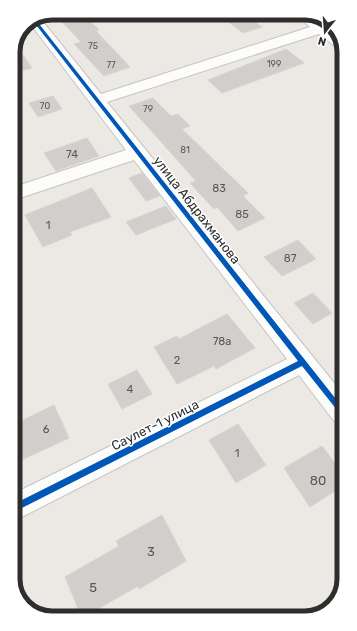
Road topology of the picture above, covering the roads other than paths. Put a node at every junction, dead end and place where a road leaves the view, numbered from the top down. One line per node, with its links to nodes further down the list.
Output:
1 (37, 24): 3 (street, улица Абдрахманова)
2 (326, 27): 3 (street)
3 (97, 100): 4 (street, улица Абдрахманова)
4 (138, 152): 5 (street); 6 (street, улица Абдрахманова)
5 (20, 192)
6 (303, 362): 7 (street, улица Абдрахманова); 8 (street, Саулет-1 улица)
7 (337, 405)
8 (20, 505)

